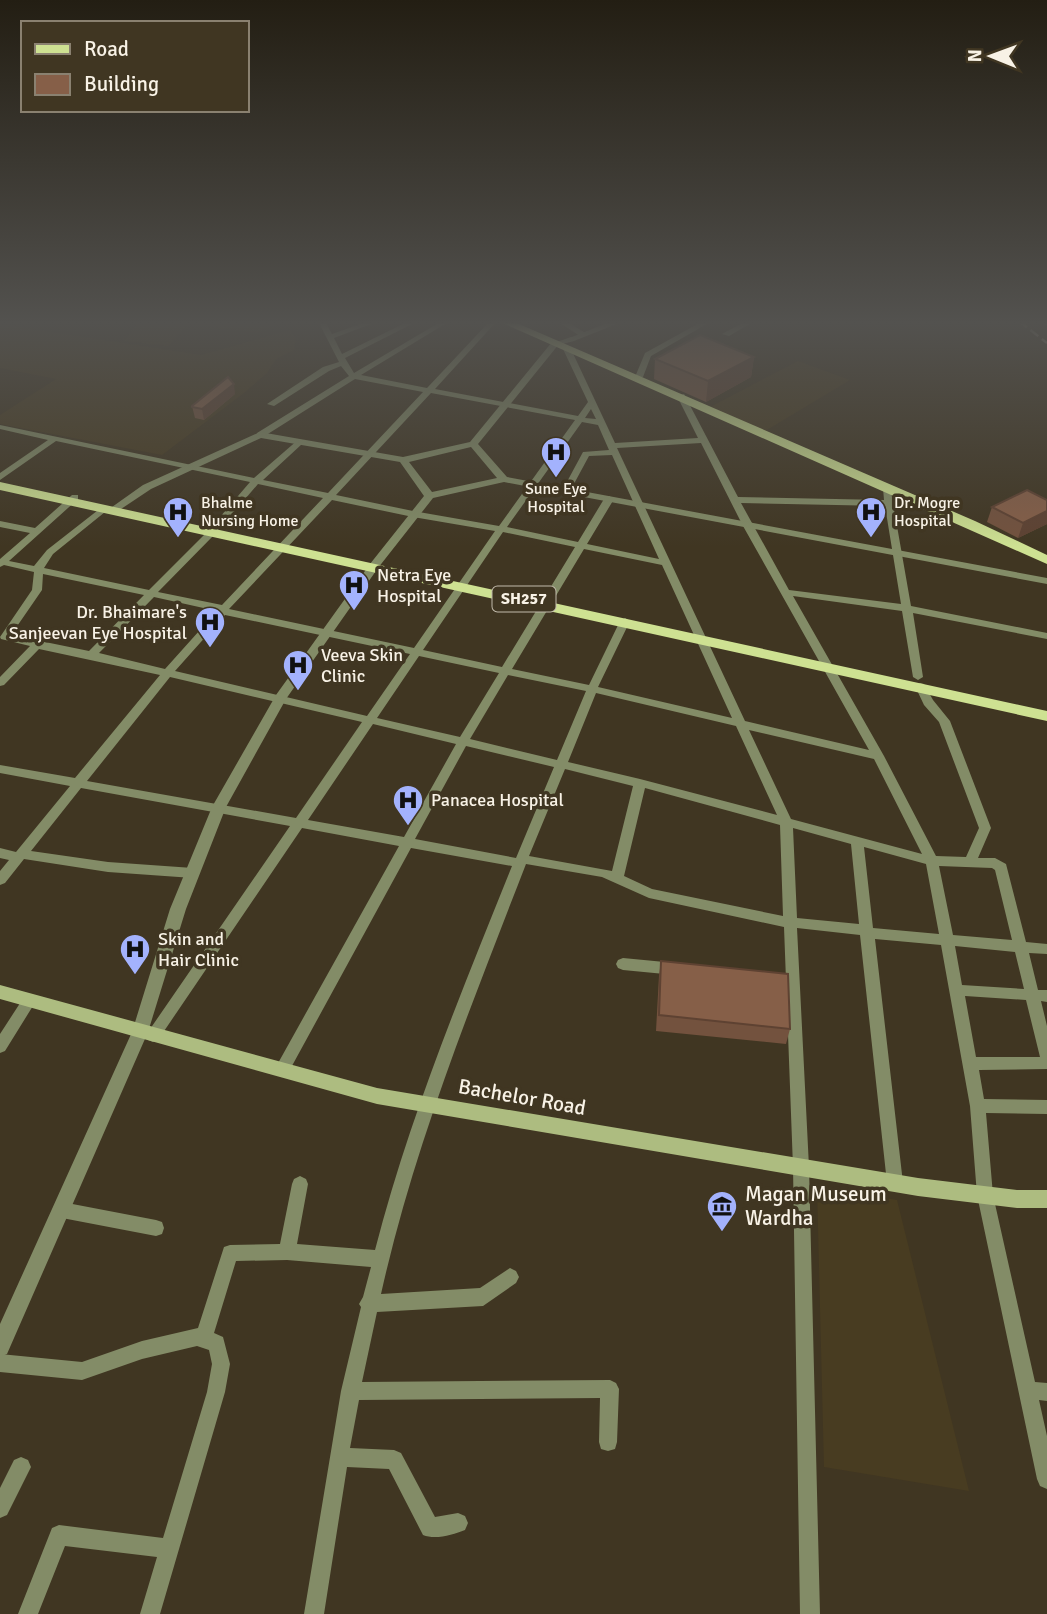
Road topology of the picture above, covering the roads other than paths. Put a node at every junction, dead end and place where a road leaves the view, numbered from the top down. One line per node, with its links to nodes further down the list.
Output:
1 (283, 396): 11 (street)
2 (322, 396): 16 (street)
3 (426, 396): 22 (street)
4 (459, 396): 12 (street)
5 (513, 396): 12 (street)
6 (589, 396): 10 (street)
7 (678, 396): 9 (main road)
8 (679, 396): 9 (main road)
9 (682, 398): 18 (street); 30 (main road); 49 (main road)
10 (592, 402): 13 (street); 14 (street)
11 (271, 404)
12 (505, 405): 13 (street); 20 (street)
13 (580, 419): 14 (street); 28 (street)
14 (601, 423): 21 (street)
15 (0, 427): 17 (street)
16 (260, 435): 19 (street); 24 (street)
17 (54, 439): 24 (street); 25 (street)
18 (703, 440): 21 (street); 36 (street)
19 (299, 442): 22 (street); 27 (street)
20 (472, 444): 23 (street); 26 (street)
21 (614, 449): 31 (street); 38 (street)
22 (368, 454): 23 (street); 32 (street)
23 (403, 460): 33 (street)
24 (189, 467): 27 (street); 39 (street)
25 (0, 479): 34 (main road, SH257)
26 (504, 479): 28 (street); 33 (street)
27 (257, 481): 32 (street); 43 (street)
28 (533, 485): 31 (street); 44 (street)
29 (0, 486): 34 (main road, SH257)
30 (887, 488): 37 (street); 50 (main road)
31 (566, 491): 35 (street)
32 (333, 495): 40 (street); 46 (street)
33 (429, 496): 40 (street)
34 (73, 499): 39 (main road, SH257); 45 (street)
35 (609, 499): 38 (street); 47 (street)
36 (736, 499): 37 (street); 42 (street)
37 (889, 503): 48 (street)
38 (639, 505): 42 (street); 53 (street)
39 (109, 508): 43 (main road, SH257); 54 (street)
40 (414, 514): 44 (street); 52 (street)
41 (0, 524): 45 (street)
42 (748, 526): 48 (street); 57 (street)
43 (214, 529): 46 (main road, SH257); 58 (street)
44 (501, 529): 47 (street); 56 (street)
45 (37, 531): 51 (street)
46 (284, 544): 52 (main road, SH257); 61 (street)
47 (582, 546): 53 (street); 59 (street)
48 (898, 554): 55 (street); 60 (street)
49 (1047, 554)
50 (1047, 560)
51 (1, 563): 54 (street)
52 (376, 563): 56 (main road, SH257); 64 (street)
53 (666, 563): 65 (street)
54 (39, 570): 58 (street); 63 (street)
55 (1047, 581)
56 (463, 582): 59 (main road, SH257); 68 (street)
57 (785, 592): 60 (street); 70 (street)
58 (149, 594): 61 (street); 69 (street)
59 (549, 601): 62 (main road, SH257); 65 (main road, SH257); 72 (street)
60 (905, 608): 66 (street); 73 (street)
61 (223, 610): 64 (street); 71 (street)
62 (625, 621): 65 (main road, SH257); 75 (street)
63 (3, 635): 67 (street)
64 (325, 635): 68 (street); 76 (street)
65 (699, 635): 70 (main road, SH257); 80 (street)
66 (1047, 636)
67 (37, 645): 69 (street); 74 (street)
68 (414, 653): 72 (street); 79 (street)
69 (91, 655): 71 (street)
70 (824, 662): 73 (main road, SH257); 82 (street)
71 (169, 671): 76 (street); 86 (street)
72 (505, 672): 75 (street); 81 (street)
73 (919, 681): 77 (main road, SH257); 78 (main road, SH257); 96 (street)
74 (0, 683)
75 (592, 689): 80 (street); 83 (street)
76 (280, 698): 79 (street); 87 (street)
77 (1047, 707)
78 (1047, 716)
79 (370, 719): 81 (street); 88 (street)
80 (740, 723): 82 (street); 89 (street)
81 (463, 741): 83 (street); 90 (street)
82 (878, 756): 95 (street)
83 (562, 765): 85 (street); 94 (street)
84 (0, 769): 86 (street)
85 (640, 783): 89 (street); 98 (street)
86 (77, 784): 87 (street); 93 (street)
87 (219, 807): 88 (street); 97 (street)
88 (299, 822): 90 (street); 111 (street)
89 (786, 822): 91 (street); 100 (street)
90 (406, 843): 94 (street); 116 (street)
91 (857, 843): 95 (street); 101 (street)
92 (0, 853): 93 (street)
93 (20, 855): 97 (street); 99 (street)
94 (521, 861): 98 (street); 117 (street)
95 (932, 862): 96 (street); 102 (street)
96 (970, 862): 103 (street)
97 (193, 873): 111 (street)
98 (617, 877): 100 (street)
99 (0, 880)
100 (790, 922): 101 (street); 120 (street)
101 (866, 931): 102 (street); 121 (street)
102 (947, 941): 103 (street); 107 (street)
103 (1022, 947): 104 (street); 109 (street)
104 (1047, 949)
105 (623, 964): 106 (street)
106 (689, 971)
107 (957, 990): 109 (street); 115 (street)
108 (0, 992): 110 (main road, Bachelor Road)
109 (1040, 995): 113 (street)
110 (29, 1001): 111 (main road, Bachelor Road); 112 (street)
111 (146, 1034): 116 (main road, Bachelor Road); 125 (street)
112 (0, 1047)
113 (1047, 1056)
114 (1047, 1063): 115 (street)
115 (971, 1064): 118 (street)
116 (282, 1070): 117 (main road, Bachelor Road)
117 (427, 1104): 120 (main road, Bachelor Road); 128 (street)
118 (978, 1106): 119 (street); 123 (street)
119 (1047, 1107)
120 (801, 1167): 121 (main road, Bachelor Road); 147 (street)
121 (895, 1183): 123 (main road, Bachelor Road)
122 (300, 1184): 127 (street)
123 (985, 1195): 124 (main road, Bachelor Road); 134 (street)
124 (1047, 1199)
125 (62, 1210): 126 (street); 132 (street)
126 (156, 1228)
127 (287, 1252): 128 (street); 131 (street)
128 (381, 1259): 130 (street)
129 (510, 1277): 130 (street)
130 (368, 1304): 135 (street)
131 (203, 1339): 133 (street); 143 (street)
132 (0, 1347)
133 (0, 1363)
134 (1028, 1390): 136 (street); 140 (street)
135 (351, 1391): 137 (street); 138 (street)
136 (1047, 1392)
137 (608, 1442)
138 (339, 1457): 142 (street); 146 (street)
139 (22, 1466): 141 (street)
140 (1047, 1479)
141 (0, 1508)
142 (458, 1523)
143 (169, 1549): 144 (street); 145 (street)
144 (28, 1614)
145 (150, 1614)
146 (314, 1614)
147 (810, 1614)

